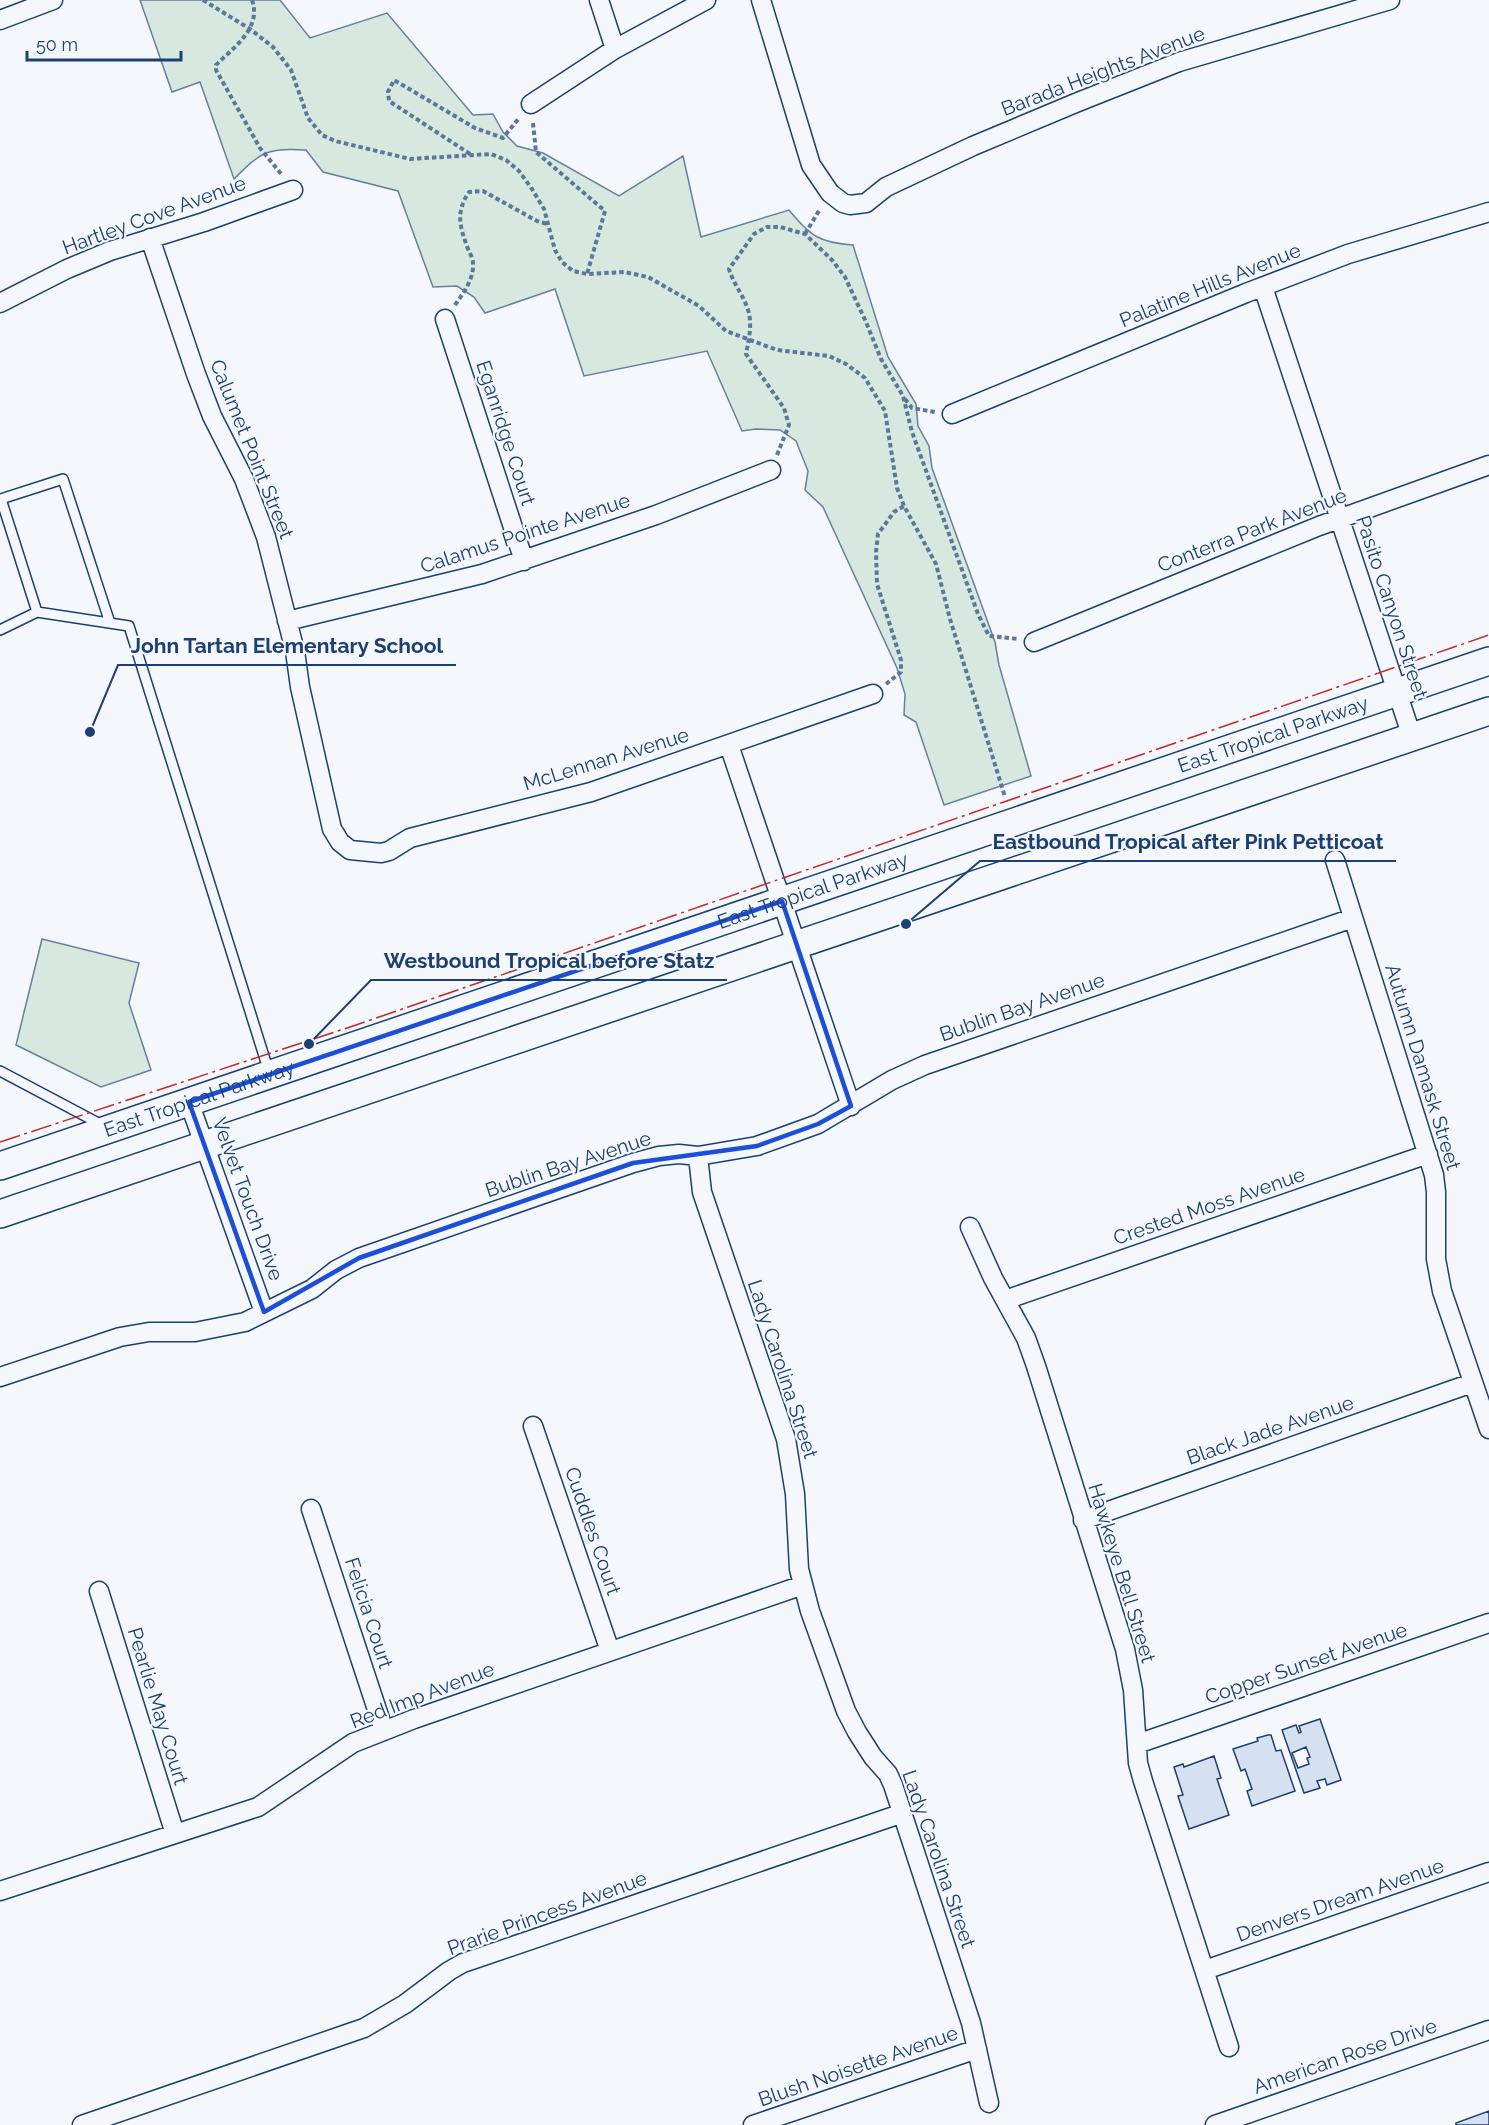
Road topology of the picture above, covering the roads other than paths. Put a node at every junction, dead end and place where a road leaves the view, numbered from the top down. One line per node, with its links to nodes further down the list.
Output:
1 (53, 0): 6 (street)
2 (599, 0): 7 (street)
3 (706, 0): 7 (street)
4 (761, 0): 5 (street, Barada Heights Avenue)
5 (1390, 0)
6 (0, 20)
7 (615, 49): 8 (street)
8 (531, 104)
9 (293, 190): 11 (street, Hartley Cove Avenue)
10 (1489, 212): 12 (street, Palatine Hills Avenue)
11 (150, 238): 13 (street, Hartley Cove Avenue); 21 (street, Calumet Point Street)
12 (1263, 287): 15 (street, Palatine Hills Avenue); 18 (street, Pasito Canyon Street)
13 (0, 303)
14 (445, 320): 19 (street, Eganridge Court)
15 (952, 414)
16 (1489, 465): 18 (street, Conterra Park Avenue)
17 (771, 470): 19 (street, Calamus Pointe Avenue)
18 (1339, 519): 24 (street, Conterra Park Avenue); 26 (street, Pasito Canyon Street)
19 (524, 561): 21 (street, Calamus Pointe Avenue)
20 (37, 612): 22 (lane); 22 (lane); 23 (lane)
21 (287, 621): 31 (street, Calumet Point Street)
22 (110, 623): 36 (lane)
23 (0, 630)
24 (1034, 642)
25 (1489, 661): 26 (main road, East Tropical Parkway)
26 (1397, 693): 29 (street, Pasito Canyon Street); 34 (main road, East Tropical Parkway)
27 (873, 694): 30 (street, McLennan Avenue)
28 (1489, 711): 29 (main road, East Tropical Parkway)
29 (1412, 737): 34 (main road, East Tropical Parkway)
30 (729, 745): 31 (street, McLennan Avenue); 34 (street)
31 (350, 850)
32 (1335, 860): 33 (street, Autumn Damask Street)
33 (1353, 918): 38 (street, Bublin Bay Avenue); 41 (street, Autumn Damask Street)
34 (790, 922): 36 (main road, East Tropical Parkway); 38 (street); 40 (main road, East Tropical Parkway)
35 (0, 1071): 39 (lane)
36 (269, 1074): 37 (main road, East Tropical Parkway)
37 (189, 1102): 39 (main road, East Tropical Parkway); 40 (street, Velvet Touch Drive)
38 (851, 1106): 42 (street, Bublin Bay Avenue)
39 (110, 1129): 43 (main road, East Tropical Parkway)
40 (204, 1145): 44 (main road, East Tropical Parkway); 47 (street, Velvet Touch Drive)
41 (1428, 1154): 46 (street, Crested Moss Avenue); 49 (street, Autumn Damask Street)
42 (698, 1156): 47 (street, Bublin Bay Avenue); 54 (street, Lady Carolina Street)
43 (0, 1166)
44 (0, 1214)
45 (970, 1227): 46 (street, Hawkeye Bell Street)
46 (1005, 1300): 53 (street, Hawkeye Bell Street)
47 (264, 1312): 48 (street, Bublin Bay Avenue)
48 (0, 1377)
49 (1472, 1383): 51 (street, Autumn Damask Street); 53 (street, Black Jade Avenue)
50 (533, 1426): 57 (street, Cuddles Court)
51 (1489, 1429)
52 (311, 1509): 58 (street, Felicia Court)
53 (1083, 1520): 59 (street, Hawkeye Bell Street)
54 (803, 1585): 57 (street, Red Imp Avenue); 60 (street, Lady Carolina Street)
55 (99, 1591): 61 (street, Pearlie May Court)
56 (1489, 1623): 59 (street, Copper Sunset Avenue)
57 (610, 1651): 58 (street, Red Imp Avenue)
58 (384, 1731): 61 (street, Red Imp Avenue)
59 (1137, 1744): 64 (street, Hawkeye Bell Street)
60 (903, 1812): 67 (street, Lady Carolina Street); 69 (street, Prarie Princess Avenue)
61 (175, 1834): 63 (street, Red Imp Avenue)
62 (1489, 1872): 64 (street, Denvers Dream Avenue)
63 (0, 1891)
64 (1205, 1970): 66 (street, Hawkeye Bell Street)
65 (1489, 2030): 71 (street, American Rose Drive)
66 (1229, 2047)
67 (977, 2049): 68 (street, Lady Carolina Street); 70 (street, Blush Noisette Avenue)
68 (989, 2103)
69 (82, 2125)
70 (753, 2125)
71 (1215, 2125)

